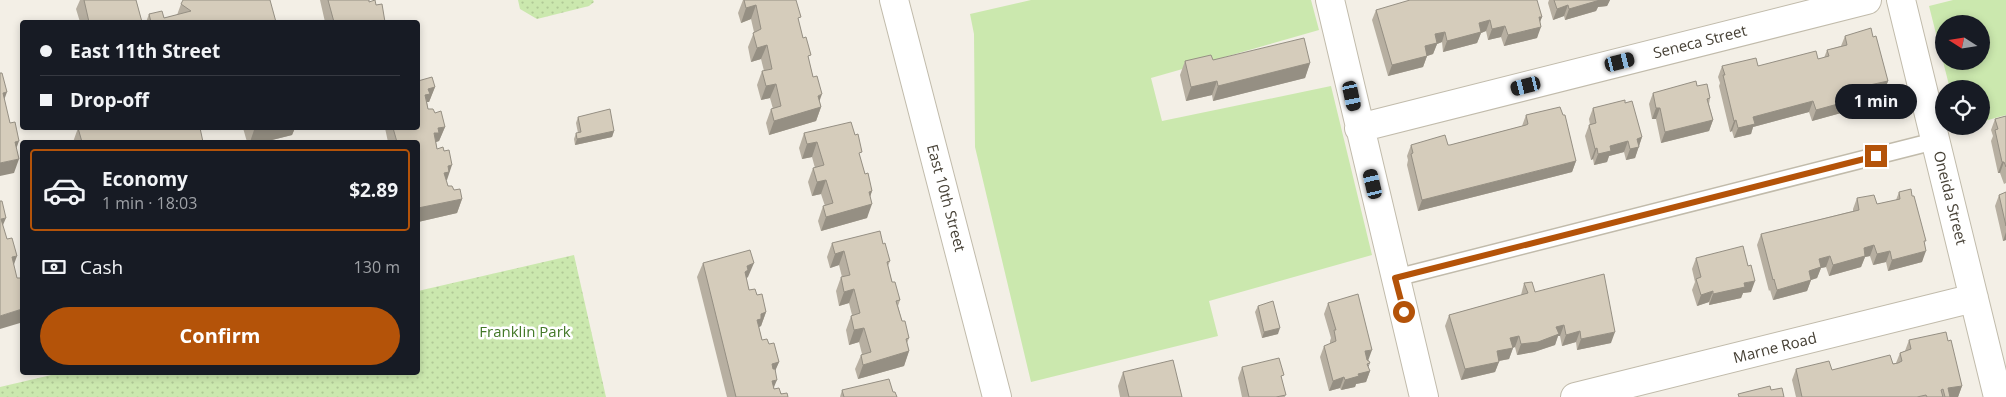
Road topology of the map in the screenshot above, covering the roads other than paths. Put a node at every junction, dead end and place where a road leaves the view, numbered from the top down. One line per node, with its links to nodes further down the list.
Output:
1 (894, 0): 9 (street, East 10th Street)
2 (1330, 0): 5 (street)
3 (1867, 0): 5 (street, Seneca Street)
4 (1901, 0): 6 (street, Oneida Street)
5 (1359, 128): 7 (street)
6 (1936, 141): 7 (lane); 8 (street, Oneida Street)
7 (1395, 278): 10 (street)
8 (1974, 298): 11 (street, Marne Road); 12 (street, Oneida Street)
9 (997, 397)
10 (1424, 397)
11 (1576, 397)
12 (1998, 397)

